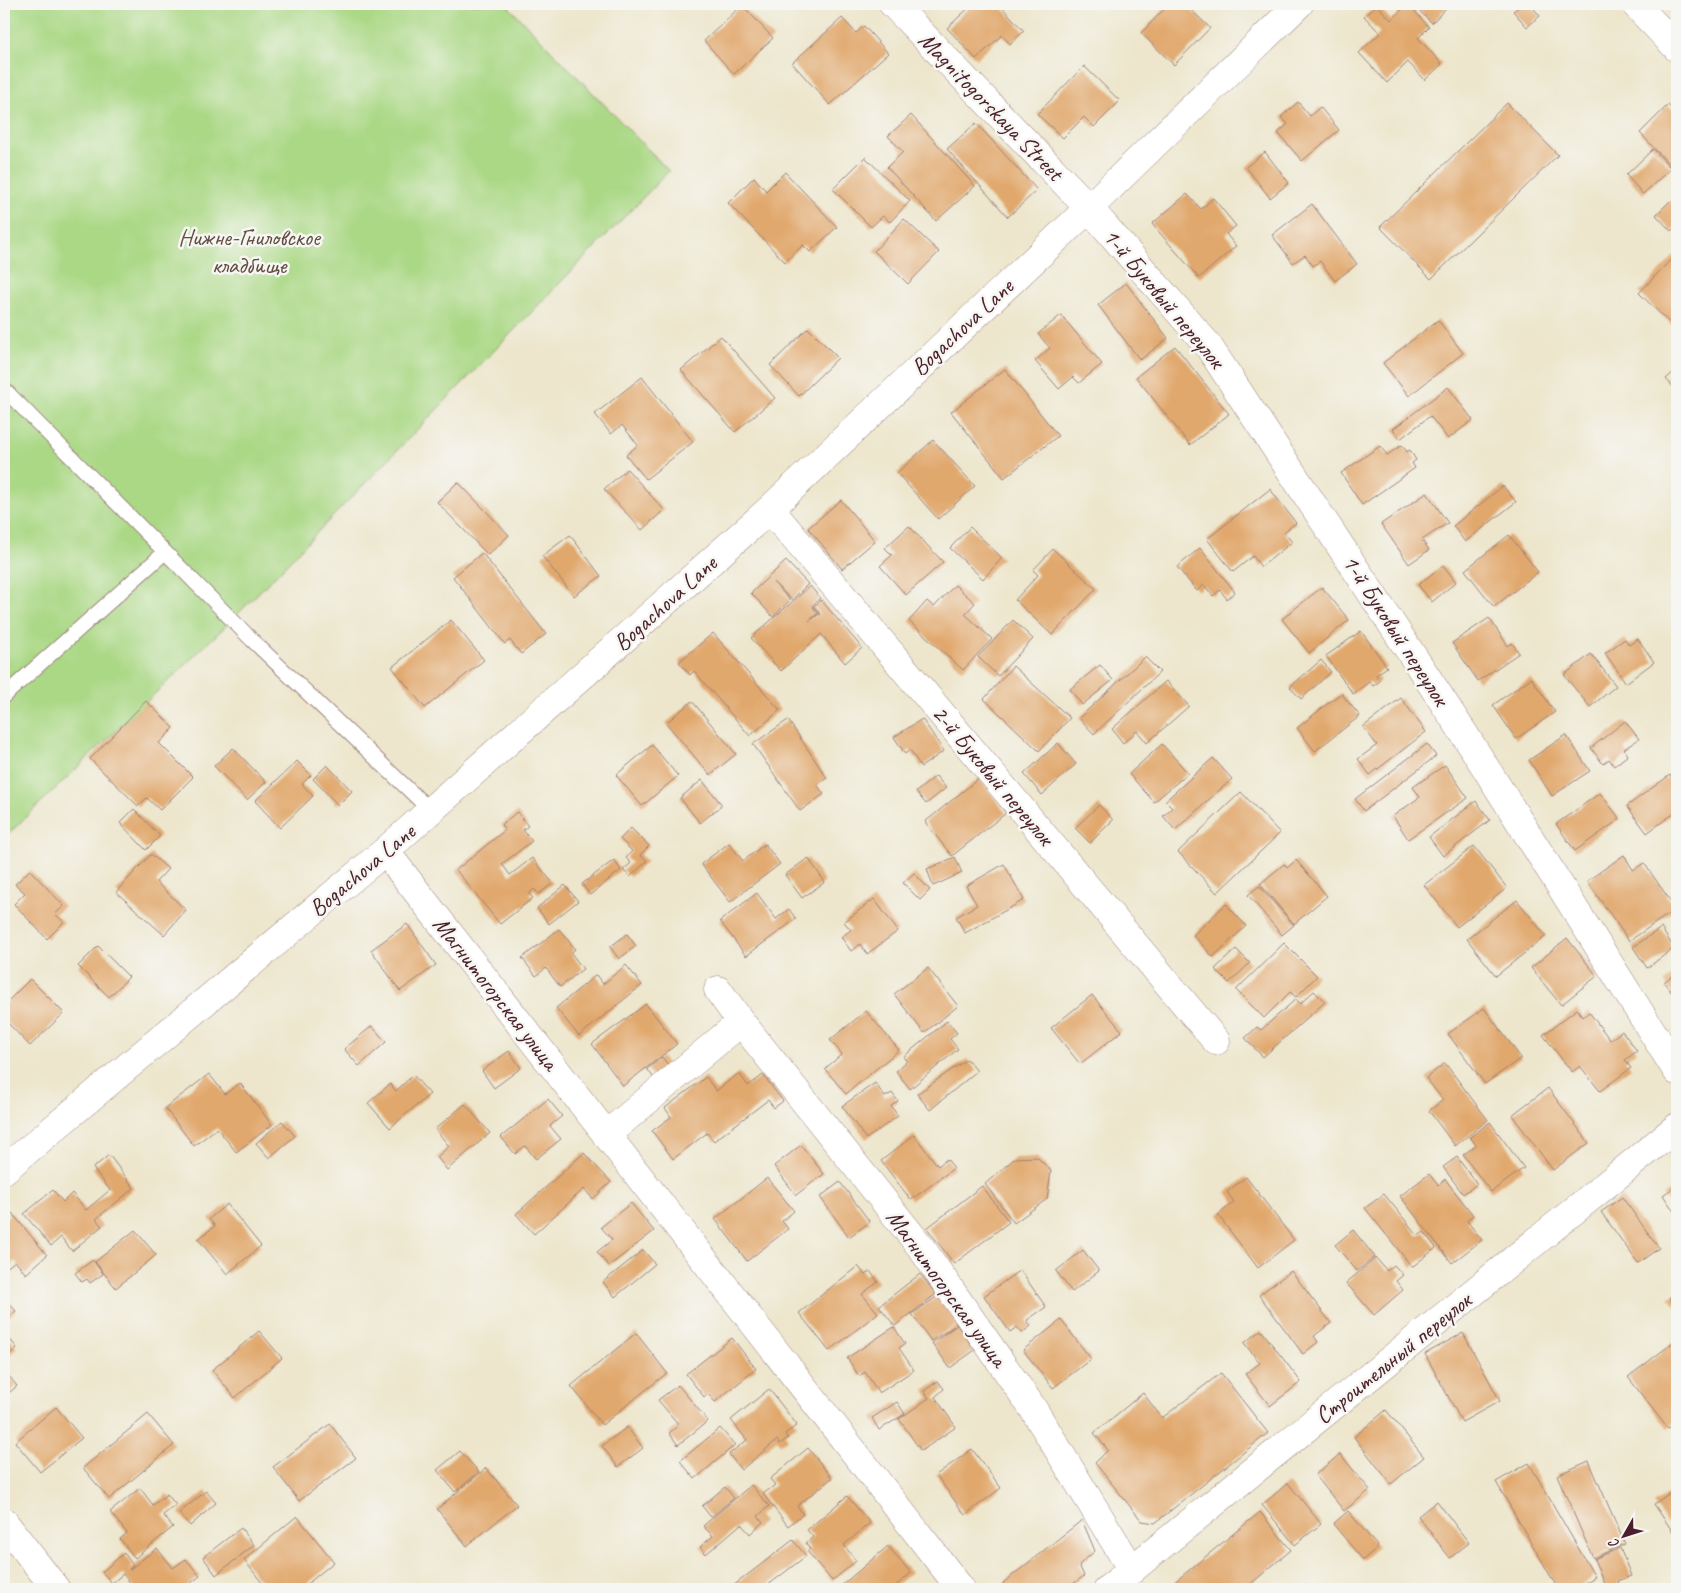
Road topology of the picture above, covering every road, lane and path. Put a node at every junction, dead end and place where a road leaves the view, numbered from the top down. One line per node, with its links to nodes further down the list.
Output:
1 (893, 4): 5 (street, Magnitogorskaya Street)
2 (1298, 4): 5 (street, Bogachova Lane)
3 (1635, 4): 4 (street)
4 (1677, 48)
5 (1088, 208): 7 (street, Bogachova Lane); 15 (street, 1-й Буковый переулок)
6 (4, 389): 8 (lane)
7 (770, 509): 10 (street, Bogachova Lane); 14 (street, 2-й Буковый переулок)
8 (164, 553): 9 (lane); 10 (lane)
9 (4, 696)
10 (431, 811): 11 (street, Bogachova Lane)
11 (386, 851): 17 (street, Магнитогорская улица); 18 (street, Bogachova Lane)
12 (718, 990): 13 (street, Магнитогорская улица)
13 (741, 1022): 17 (street); 20 (street, Магнитогорская улица)
14 (1216, 1040)
15 (1677, 1071)
16 (1677, 1126): 20 (street, Строительный переулок)
17 (606, 1135): 22 (street, Магнитогорская улица)
18 (4, 1170)
19 (4, 1522): 21 (street)
20 (1132, 1570): 23 (street, Строительный переулок)
21 (56, 1589)
22 (960, 1589)
23 (1108, 1589)

